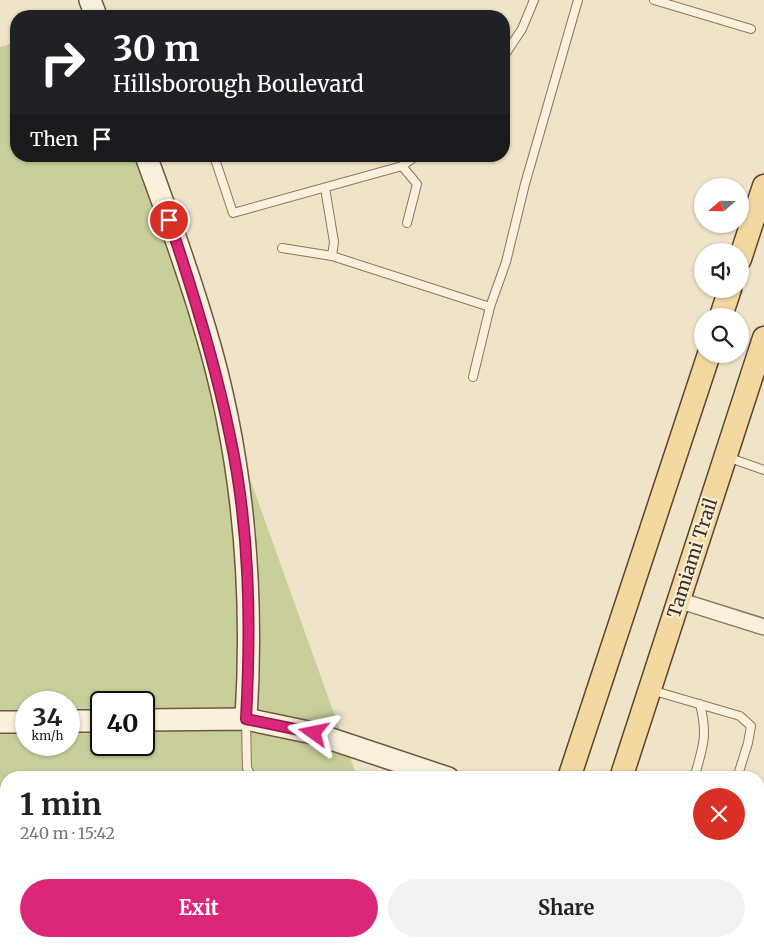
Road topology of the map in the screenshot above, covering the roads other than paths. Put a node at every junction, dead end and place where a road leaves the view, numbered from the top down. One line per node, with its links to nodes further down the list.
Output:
1 (534, 0): 5 (lane)
2 (578, 0): 16 (lane)
3 (654, 0): 4 (lane)
4 (751, 30)
5 (510, 47)
6 (148, 162): 26 (street)
7 (216, 162): 11 (lane)
8 (408, 162): 9 (lane)
9 (402, 166): 11 (lane); 12 (lane)
10 (764, 186): 13 (main road)
11 (325, 188): 15 (lane)
12 (407, 223)
13 (745, 243)
14 (282, 248): 15 (lane)
15 (332, 256): 16 (lane)
16 (490, 307): 19 (lane)
17 (764, 338): 20 (main road, Tamiami Trail)
18 (706, 363): 32 (main road)
19 (473, 377)
20 (725, 457): 21 (lane); 22 (main road, Tamiami Trail)
21 (764, 470)
22 (678, 600): 23 (street); 24 (main road, Tamiami Trail)
23 (764, 627)
24 (649, 689): 25 (lane); 33 (main road, Tamiami Trail)
25 (700, 704): 34 (lane); 35 (lane)
26 (246, 719): 27 (street); 30 (lane); 31 (street)
27 (155, 720)
28 (0, 722): 29 (street)
29 (15, 722)
30 (248, 771)
31 (427, 771)
32 (571, 771)
33 (623, 771)
34 (696, 771)
35 (739, 771)

